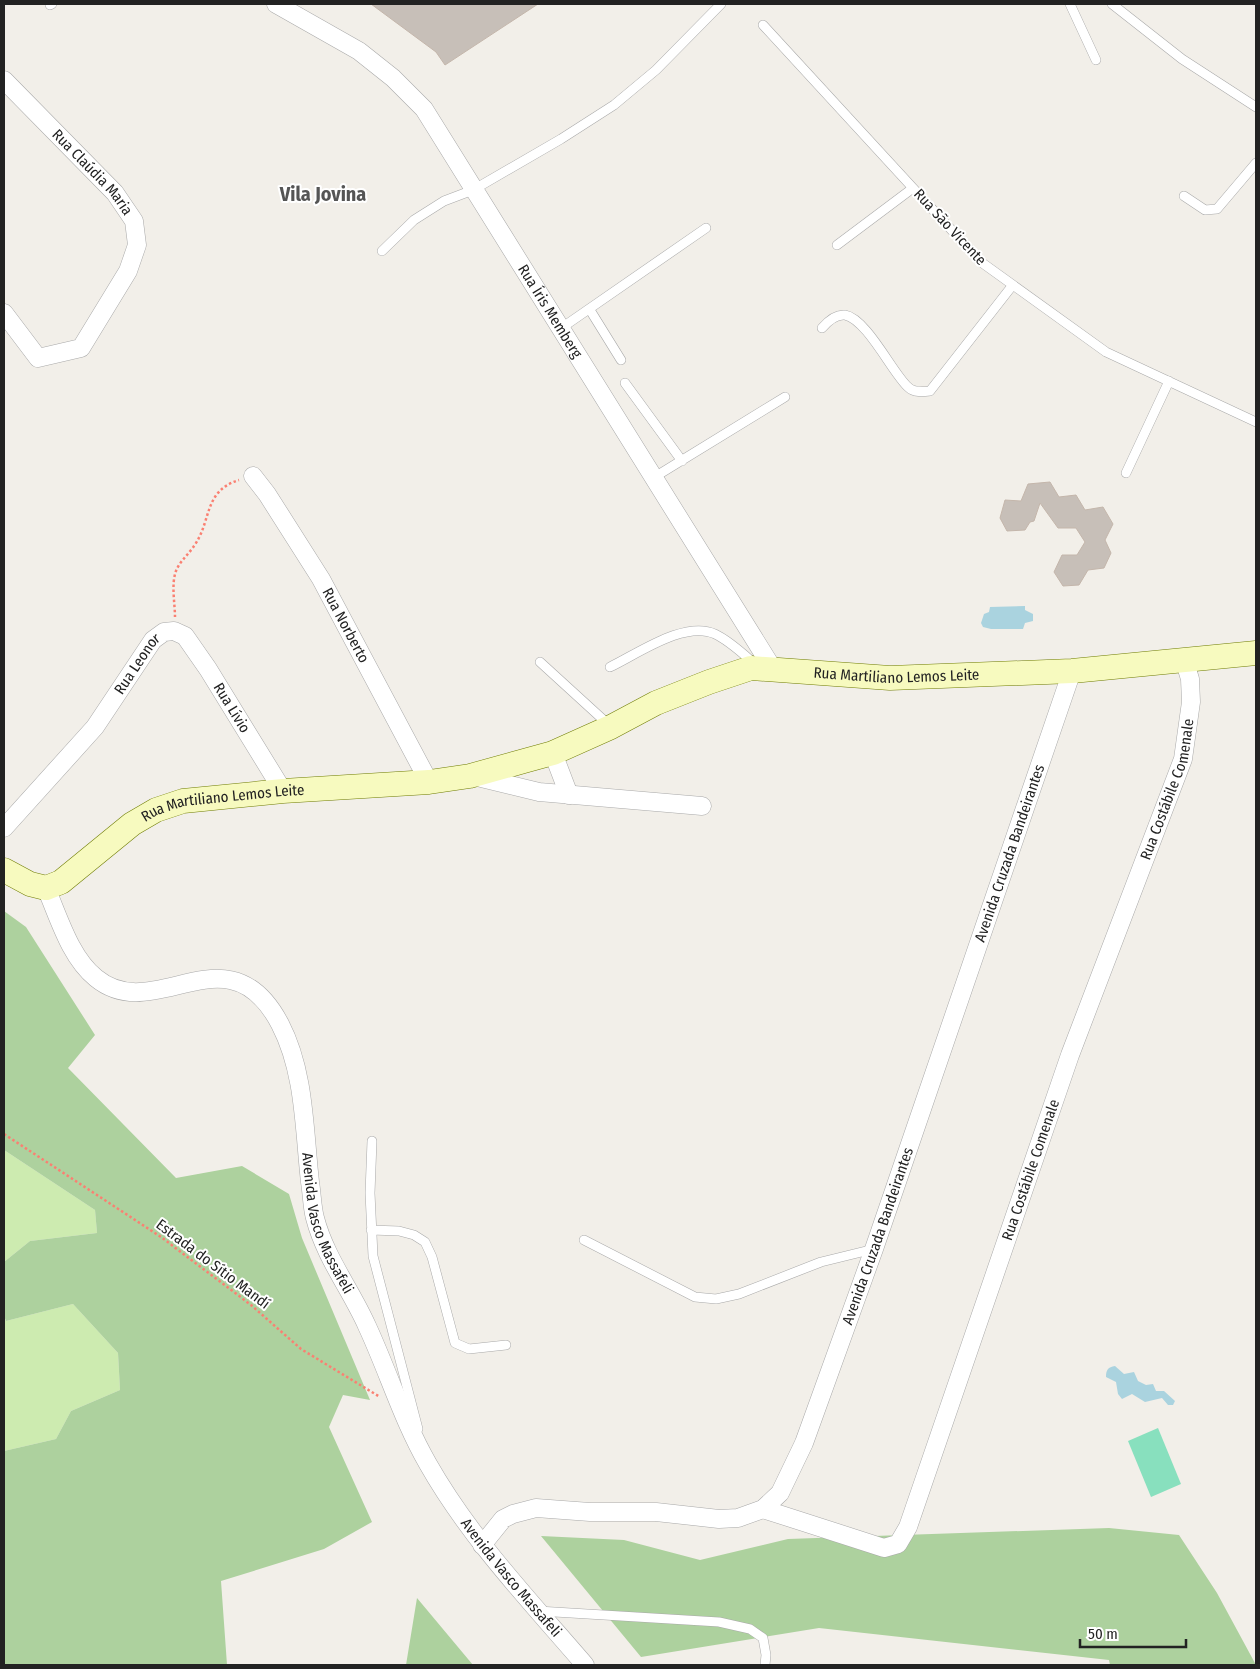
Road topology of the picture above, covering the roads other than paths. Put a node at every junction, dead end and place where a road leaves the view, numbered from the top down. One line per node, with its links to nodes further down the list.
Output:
1 (276, 4): 11 (street, Rua Íris Memberg)
2 (721, 4): 11 (lane)
3 (1070, 4): 6 (lane)
4 (1112, 4): 8 (lane)
5 (763, 25): 10 (lane, Rua São Vicente)
6 (1096, 60)
7 (4, 80): 18 (street, Rua Claúdia Maria)
8 (1256, 107)
9 (1256, 163): 12 (lane)
10 (913, 188): 14 (lane); 16 (lane, Rua São Vicente)
11 (473, 190): 15 (lane); 20 (street, Rua Íris Memberg)
12 (1184, 196)
13 (706, 228): 17 (lane)
14 (837, 246)
15 (382, 251)
16 (1012, 286): 19 (lane); 22 (lane, Rua São Vicente)
17 (590, 310): 20 (lane); 21 (lane)
18 (4, 314)
19 (822, 328)
20 (560, 329): 29 (street, Rua Íris Memberg)
21 (622, 360)
22 (1169, 381): 25 (lane, Rua São Vicente); 27 (lane)
23 (625, 384): 26 (lane)
24 (786, 397): 26 (lane)
25 (1256, 422)
26 (682, 461): 29 (lane)
27 (1126, 473)
28 (253, 476): 40 (street, Rua Norberto)
29 (654, 478): 35 (street, Rua Íris Memberg)
30 (174, 631): 41 (street, Rua Lívio); 44 (street, Rua Leonor)
31 (1256, 653): 32 (street, Rua Martiliano Lemos Leite)
32 (1184, 659): 36 (street, Rua Martiliano Lemos Leite); 53 (street, Rua Costábile Comenale)
33 (540, 662): 37 (lane)
34 (610, 666): 35 (lane)
35 (767, 669): 36 (street, Rua Martiliano Lemos Leite); 37 (street, Rua Martiliano Lemos Leite)
36 (1072, 671): 50 (street, Avenida Cruzada Bandeirantes)
37 (612, 727): 38 (street, Rua Martiliano Lemos Leite)
38 (553, 753): 39 (street, Rua Martiliano Lemos Leite); 42 (street)
39 (470, 776): 40 (street, Rua Martiliano Lemos Leite); 42 (street, Rua Martiliano Lemos Leite)
40 (429, 782): 41 (street, Rua Martiliano Lemos Leite)
41 (283, 791): 46 (street, Rua Martiliano Lemos Leite)
42 (569, 795): 43 (street, Rua Martiliano Lemos Leite)
43 (702, 806)
44 (4, 828)
45 (4, 870): 46 (street)
46 (46, 888): 52 (street, Avenida Vasco Massafeli)
47 (372, 1141): 48 (lane)
48 (371, 1230): 51 (lane); 52 (lane)
49 (584, 1240): 50 (lane)
50 (874, 1249): 53 (street, Avenida Cruzada Bandeirantes)
51 (506, 1345)
52 (427, 1464): 54 (street, Avenida Vasco Massafeli)
53 (763, 1509): 54 (street, Avenida Cruzada Bandeirantes)
54 (482, 1545): 55 (street, Avenida Vasco Massafeli)
55 (538, 1610): 56 (street, Avenida Vasco Massafeli); 57 (lane)
56 (585, 1665)
57 (765, 1665)

